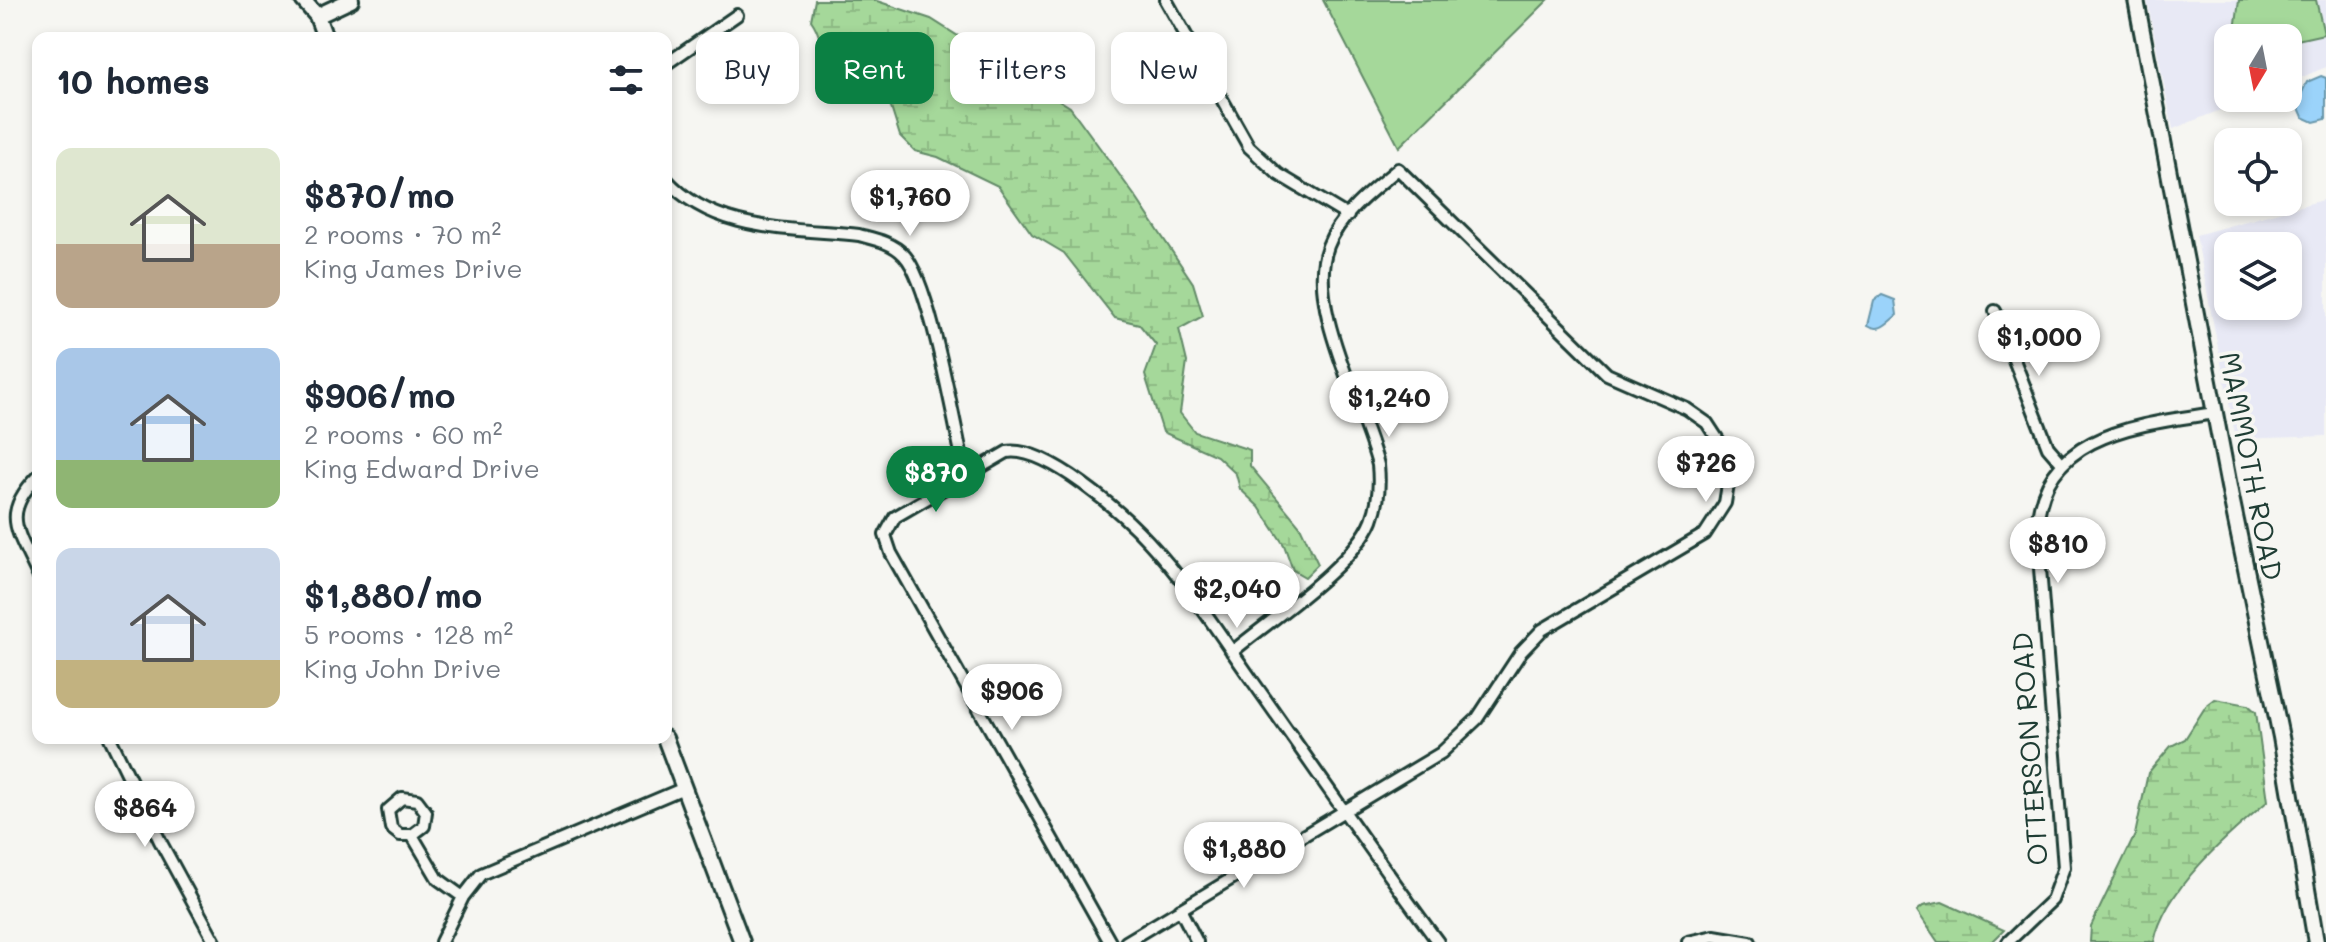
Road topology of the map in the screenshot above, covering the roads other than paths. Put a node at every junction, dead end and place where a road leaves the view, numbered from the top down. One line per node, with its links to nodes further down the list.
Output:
1 (303, 0): 6 (main road)
2 (351, 0): 6 (main road)
3 (1166, 0): 10 (street)
4 (2136, 0): 12 (main road, MAMMOTH ROAD)
5 (737, 15): 8 (street)
6 (317, 16): 7 (main road)
7 (323, 32)
8 (672, 60)
9 (672, 184): 14 (street)
10 (1348, 216): 17 (street); 21 (street)
11 (1995, 311): 13 (street)
12 (2215, 413): 13 (street); 35 (main road, MAMMOTH ROAD)
13 (2061, 462): 34 (street, OTTERSON ROAD)
14 (966, 476): 17 (street); 28 (street)
15 (32, 482): 16 (street)
16 (32, 562)
17 (1232, 652): 21 (street)
18 (113, 744): 25 (street)
19 (667, 744): 20 (main road)
20 (684, 788): 23 (street); 27 (main road)
21 (1344, 809): 24 (street); 31 (street)
22 (412, 835): 23 (street)
23 (463, 897): 26 (street)
24 (1180, 909): 29 (street); 30 (street)
25 (215, 942)
26 (441, 942)
27 (742, 942)
28 (1110, 942)
29 (1126, 942)
30 (1197, 942)
31 (1438, 942)
32 (1688, 942): 33 (street)
33 (1750, 942)
34 (2008, 942)
35 (2316, 942)

